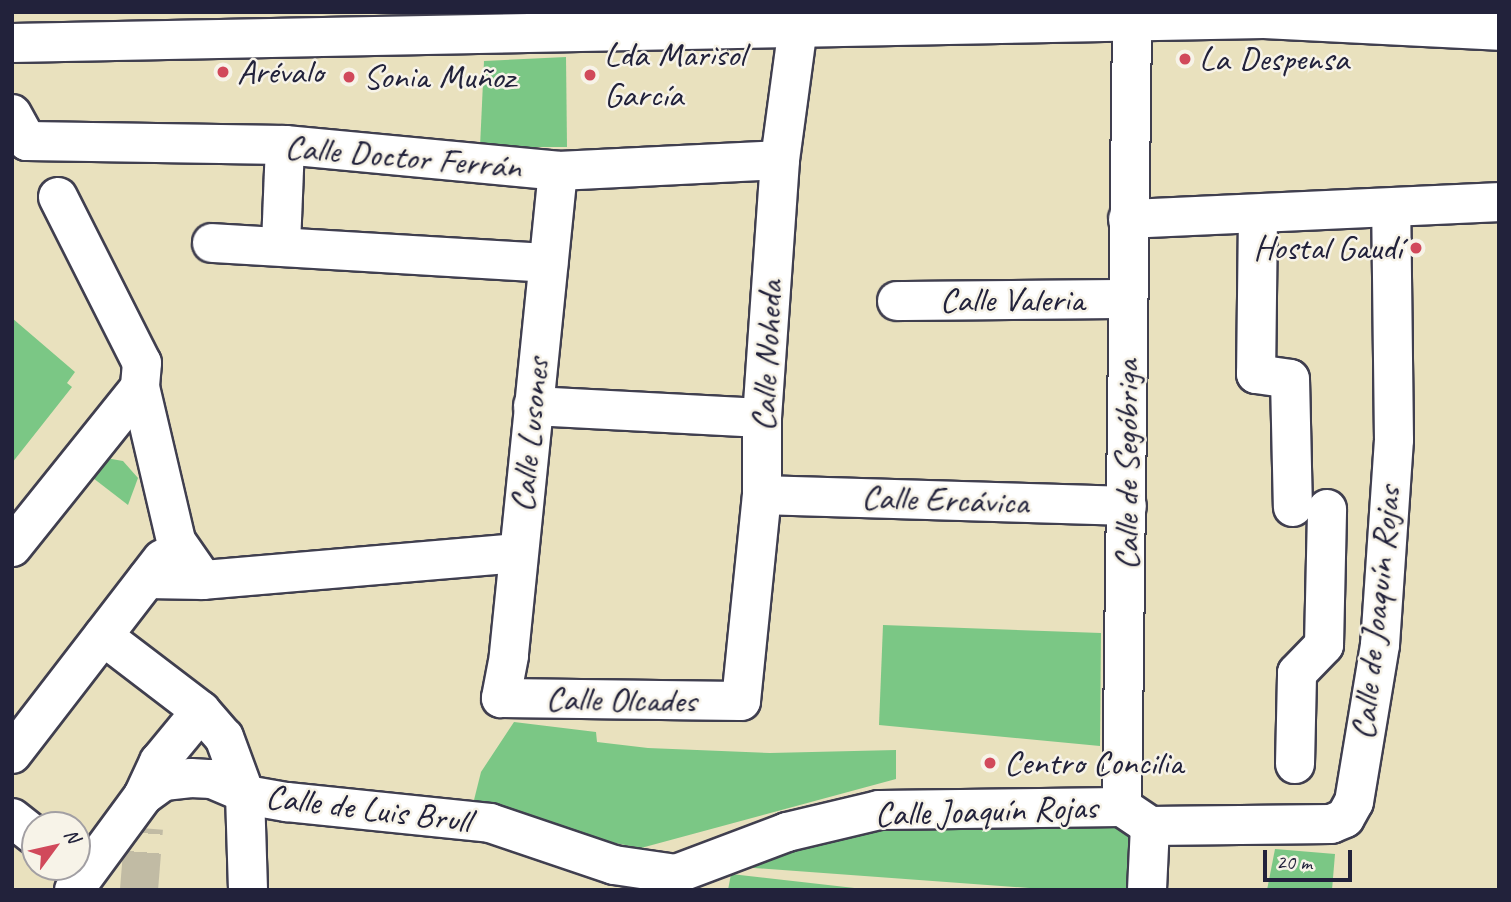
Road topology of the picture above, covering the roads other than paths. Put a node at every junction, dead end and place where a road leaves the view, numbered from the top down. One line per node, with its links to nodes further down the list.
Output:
1 (1246, 16): 5 (street); 6 (street)
2 (851, 19): 3 (street); 5 (street)
3 (798, 20): 4 (street); 10 (street, Calle Noheda)
4 (255, 25): 7 (street)
5 (1132, 25): 16 (street, Calle de Segóbriga)
6 (1499, 31)
7 (12, 43)
8 (16, 122): 9 (street, Calle Doctor Ferrán)
9 (285, 145): 11 (street, Calle Doctor Ferrán); 18 (street)
10 (780, 160): 11 (street, Calle Doctor Ferrán); 24 (street, Calle Noheda)
11 (558, 172): 19 (street, Calle Lusones)
12 (58, 197): 22 (street)
13 (1499, 202): 14 (street)
14 (1391, 209): 15 (street); 40 (street, Calle de Joaquín Rojas)
15 (1258, 215): 16 (street); 37 (street)
16 (1128, 219): 20 (street, Calle de Segóbriga)
17 (212, 243): 18 (street)
18 (281, 245): 19 (street)
19 (548, 263): 23 (street, Calle Lusones)
20 (1126, 299): 21 (street, Calle Valeria); 26 (street, Calle de Segóbriga)
21 (897, 301)
22 (140, 387): 27 (street); 28 (street)
23 (533, 407): 24 (street); 29 (street, Calle Lusones)
24 (762, 418): 25 (street, Calle Noheda)
25 (762, 495): 26 (street, Calle Ercávica); 34 (street, Calle Noheda)
26 (1127, 506): 40 (street, Calle de Segóbriga)
27 (176, 541): 30 (street); 31 (street)
28 (13, 544)
29 (517, 553): 31 (street); 33 (street, Calle Lusones)
30 (147, 579): 31 (street); 32 (street)
31 (203, 580)
32 (103, 636): 35 (street); 36 (street)
33 (501, 698): 34 (street, Calle Olcades)
34 (741, 701)
35 (201, 711): 38 (street); 39 (street)
36 (12, 754)
37 (1295, 764)
38 (246, 794): 39 (street, Calle de Luis Brull); 41 (street, Calle de Luis Brull); 45 (street)
39 (140, 811): 42 (street)
40 (1136, 817): 44 (street, Calle Joaquín Rojas); 46 (street, Calle de Segóbriga)
41 (490, 823): 43 (street, Calle Joaquín Rojas)
42 (91, 863)
43 (592, 874): 44 (street, Calle Joaquín Rojas)
44 (675, 882)
45 (248, 890)
46 (1147, 890)

